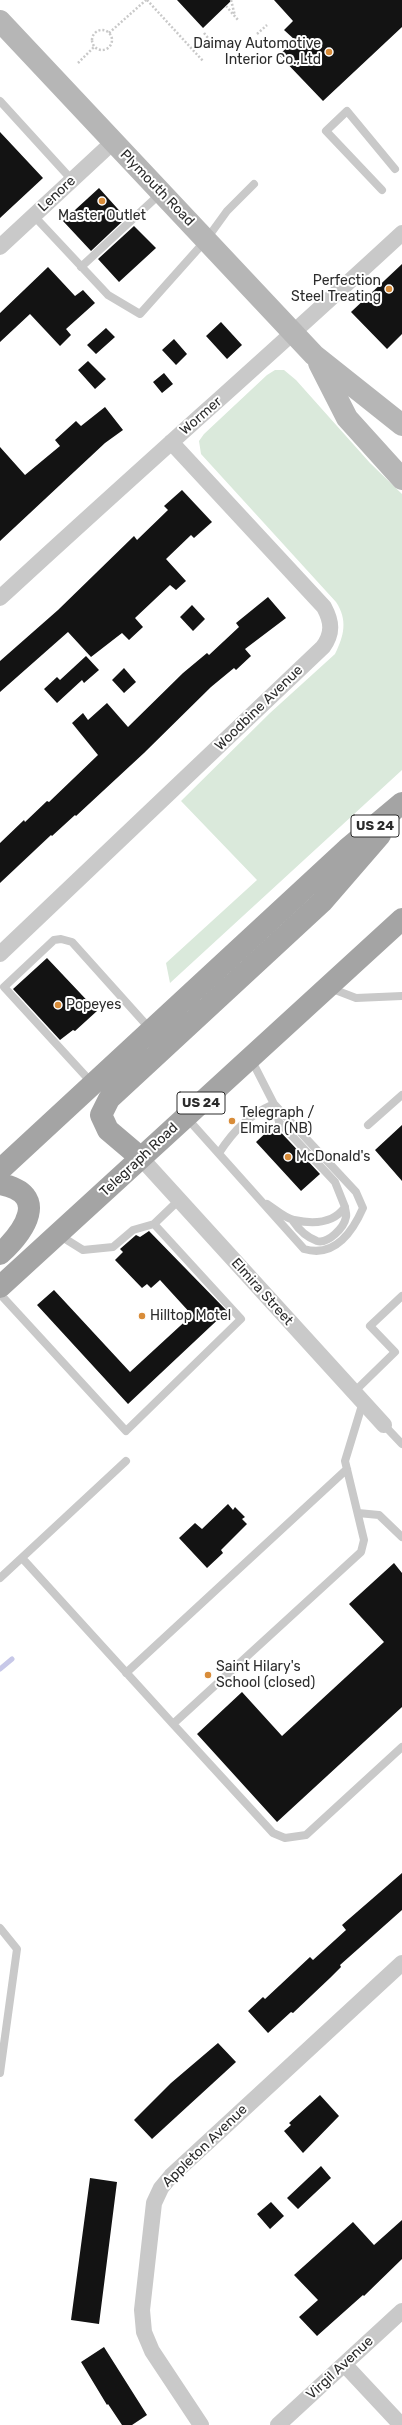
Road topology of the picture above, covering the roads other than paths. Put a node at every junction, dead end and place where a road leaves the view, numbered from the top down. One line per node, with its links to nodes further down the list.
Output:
1 (0, 20): 3 (main road, Plymouth Road)
2 (0, 101): 5 (lane)
3 (113, 142): 5 (street, Lenore); 8 (main road, Plymouth Road)
4 (395, 169): 7 (lane)
5 (72, 180): 9 (street, Lenore)
6 (254, 184): 11 (lane)
7 (382, 190)
8 (161, 192): 11 (main road, Plymouth Road); 13 (lane)
9 (34, 216): 12 (street, Lenore); 13 (lane)
10 (402, 233): 14 (street, Wormer)
11 (206, 240): 13 (lane); 14 (main road, Plymouth Road)
12 (0, 247)
13 (81, 267)
14 (295, 332): 15 (main road, Plymouth Road); 17 (street, Wormer)
15 (314, 355): 16 (main road, Plymouth Road); 18 (main road, Plymouth Road)
16 (402, 424)
17 (171, 442): 19 (street, Wormer); 23 (street, Woodbine Avenue)
18 (402, 478)
19 (0, 598)
20 (402, 803): 26 (main road, US 24)
21 (402, 810): 28 (main road)
22 (402, 919): 24 (main road, Telegraph Road / US 24)
23 (0, 954)
24 (328, 987): 25 (lane); 27 (main road, Telegraph Road / US 24)
25 (402, 996)
26 (151, 1031): 28 (main road, US 24); 28 (lane)
27 (250, 1058): 30 (lane); 31 (main road, Telegraph Road / US 24)
28 (99, 1093): 34 (main road); 35 (main road, US 24)
29 (402, 1095): 32 (lane)
30 (274, 1104): 33 (lane); 38 (lane); 39 (lane)
31 (186, 1116): 33 (lane); 34 (main road, Telegraph Road / US 24)
32 (368, 1125)
33 (219, 1153): 38 (lane)
34 (141, 1158): 37 (street, Elmira Street); 42 (main road, Telegraph Road / US 24)
35 (0, 1170)
36 (0, 1184): 43 (main road)
37 (179, 1200): 41 (lane); 47 (street, Elmira Street)
38 (259, 1200): 40 (lane)
39 (345, 1207): 40 (lane); 40 (lane)
40 (294, 1220)
41 (154, 1224): 42 (lane); 45 (lane)
42 (58, 1235): 44 (main road, Telegraph Road / US 24)
43 (0, 1254)
44 (0, 1287)
45 (0, 1294)
46 (402, 1296): 47 (lane)
47 (358, 1397): 48 (street, Elmira Street); 51 (lane)
48 (384, 1425): 49 (lane)
49 (402, 1444)
50 (126, 1461): 54 (lane)
51 (347, 1469): 52 (lane); 56 (lane)
52 (358, 1513): 53 (lane); 57 (lane)
53 (402, 1537)
54 (22, 1558): 55 (lane); 56 (lane)
55 (0, 1578)
56 (126, 1672): 57 (lane)
57 (173, 1724): 58 (lane)
58 (402, 1747)
59 (0, 1928): 61 (lane)
60 (402, 1963): 64 (street, Appleton Avenue)
61 (0, 2073)
62 (402, 2311): 63 (street, Virgil Avenue)
63 (344, 2364): 65 (street, Virgil Avenue); 66 (street)
64 (201, 2425)
65 (278, 2425)
66 (401, 2425)

